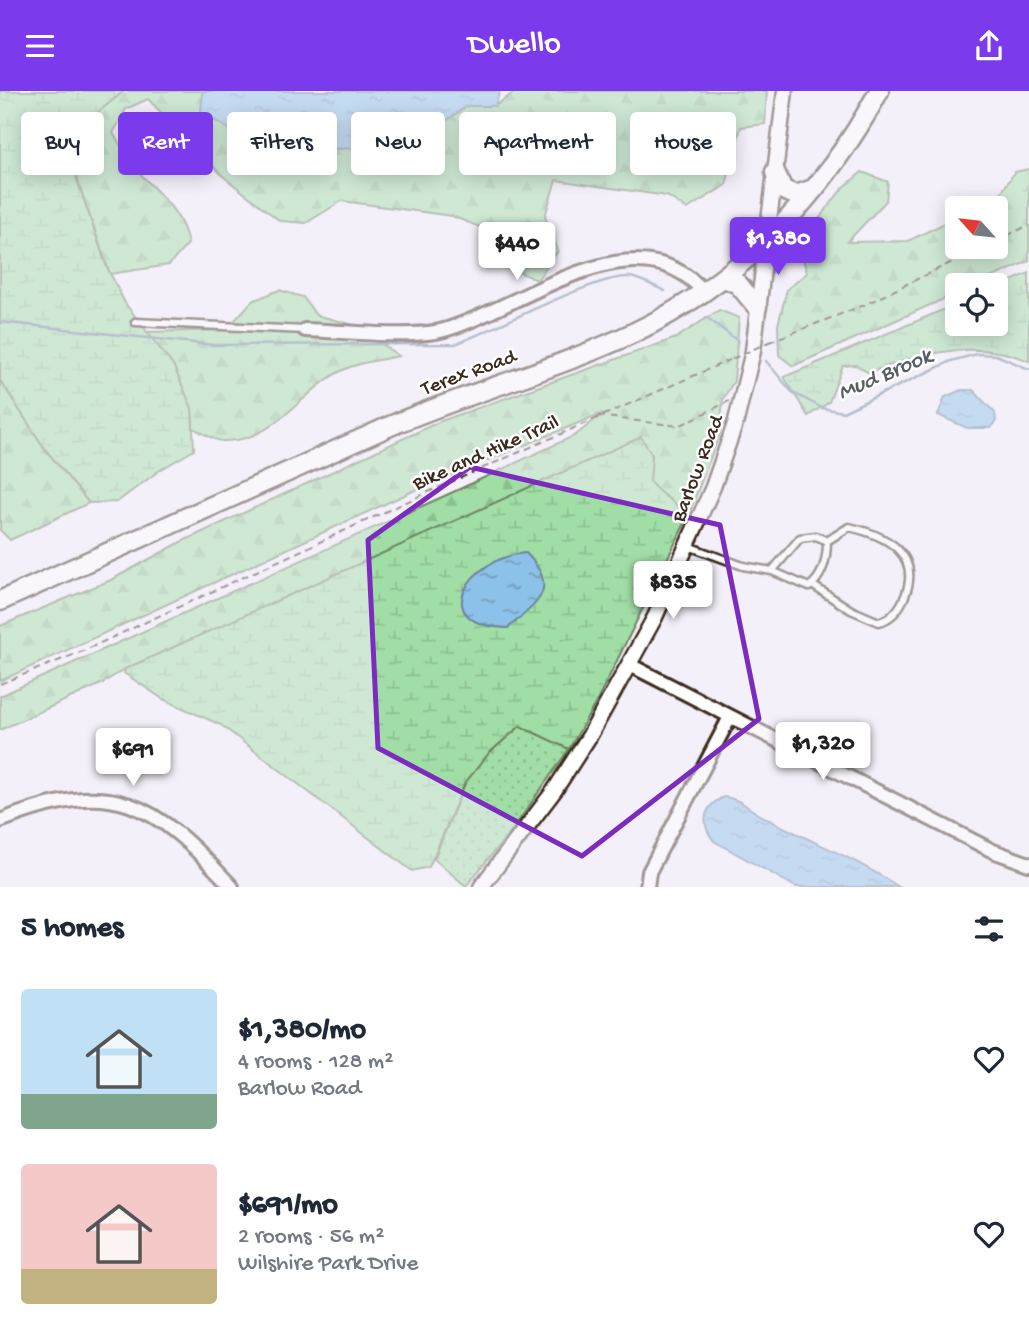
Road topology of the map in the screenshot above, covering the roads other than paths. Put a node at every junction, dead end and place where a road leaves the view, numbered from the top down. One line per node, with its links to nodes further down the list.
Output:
1 (785, 91): 3 (street, Barlow Road)
2 (879, 91): 4 (main road, Terex Road)
3 (775, 172): 4 (main road); 5 (street, Barlow Road)
4 (813, 189): 5 (main road, Terex Road)
5 (765, 243): 6 (main road, Terex Road); 8 (street, Barlow Road)
6 (725, 278): 7 (main road, Terex Road); 8 (main road)
7 (704, 292): 10 (street); 15 (main road, Terex Road)
8 (758, 307): 12 (street, Barlow Road)
9 (135, 322): 10 (lane)
10 (305, 330)
11 (827, 541): 13 (lane); 14 (lane); 14 (lane)
12 (688, 546): 13 (lane); 16 (street, Barlow Road)
13 (772, 571): 14 (lane)
14 (812, 585)
15 (0, 601)
16 (630, 665): 17 (street); 21 (street, Barlow Road)
17 (730, 717): 19 (street); 22 (street)
18 (0, 821): 20 (street)
19 (1029, 864)
20 (232, 887)
21 (481, 887)
22 (646, 887)

